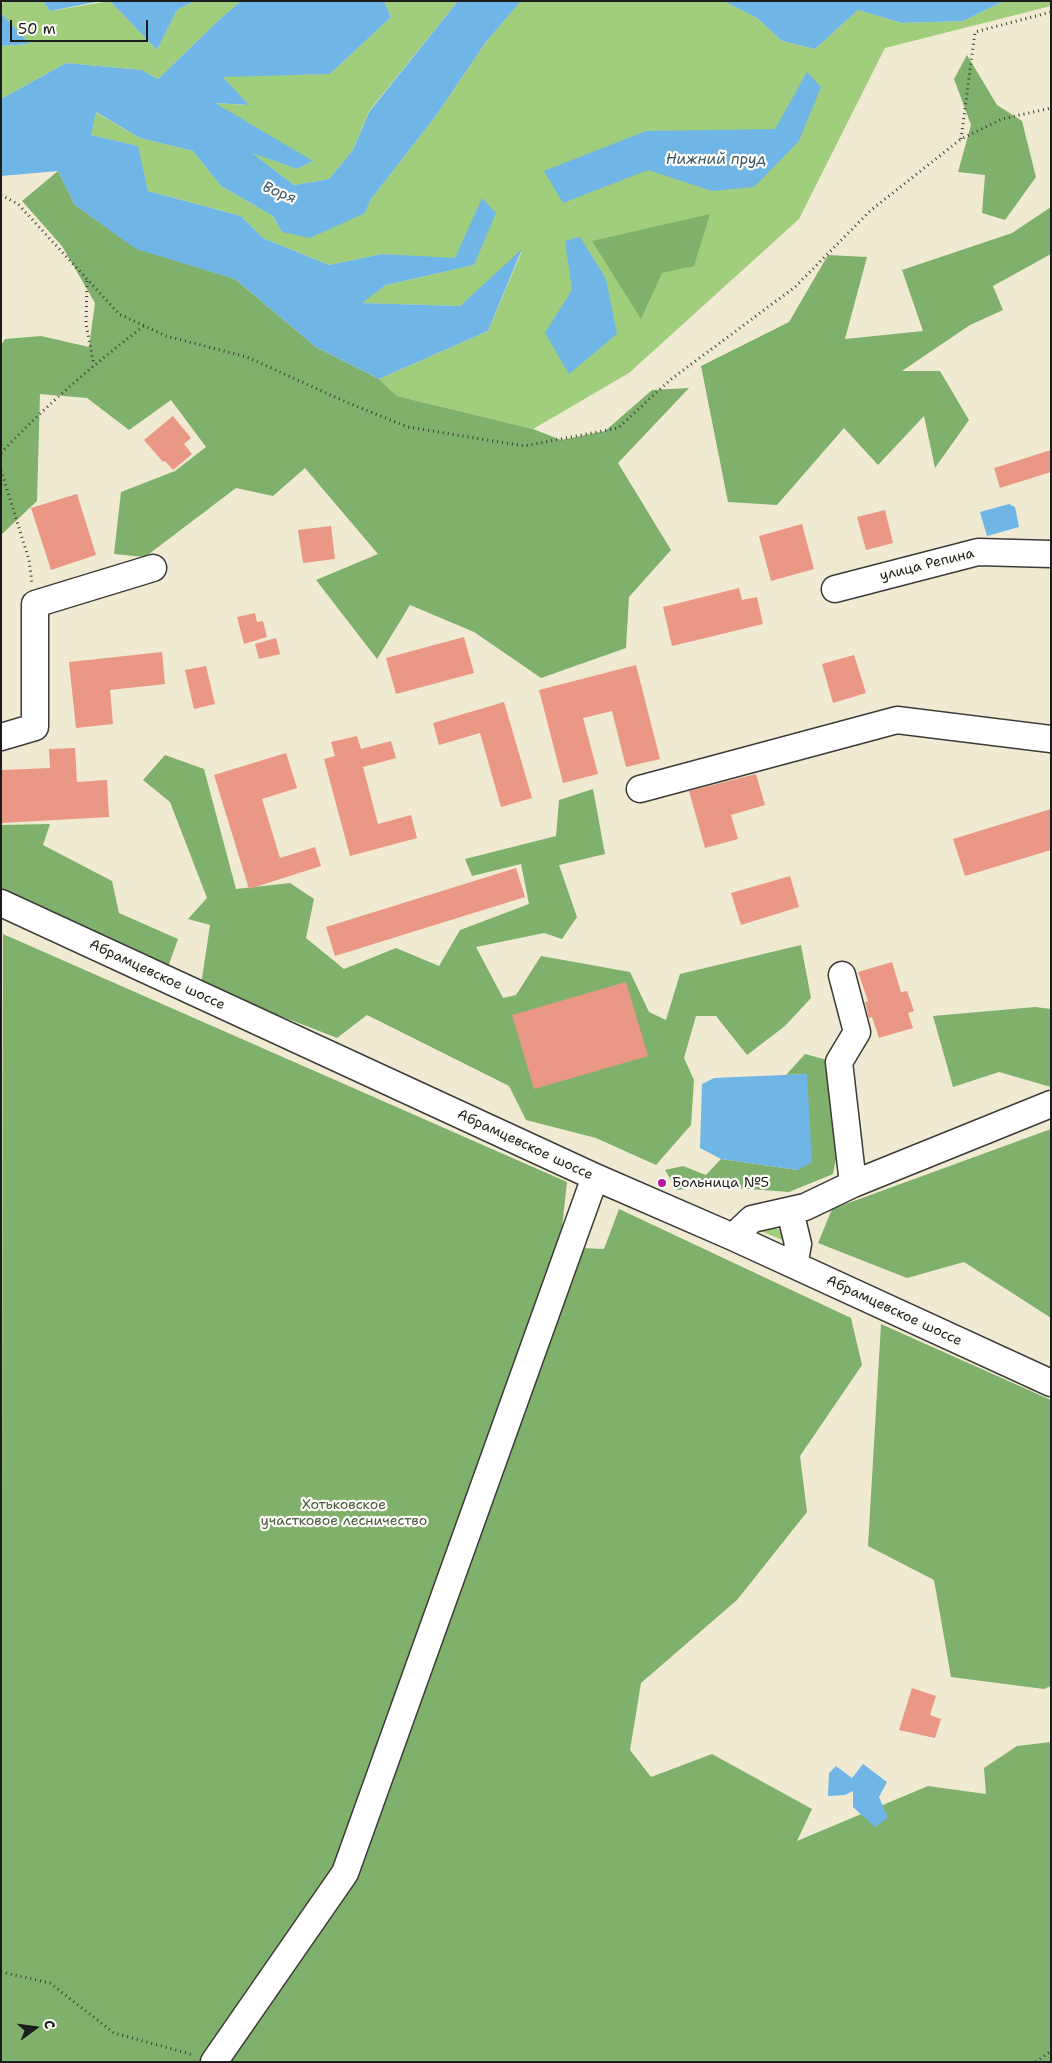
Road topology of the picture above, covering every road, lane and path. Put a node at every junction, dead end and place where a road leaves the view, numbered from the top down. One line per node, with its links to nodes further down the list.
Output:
1 (1051, 12): 3 (path)
2 (1051, 108): 3 (path)
3 (961, 139): 6 (path)
4 (1, 195): 5 (path)
5 (87, 280): 6 (path); 7 (path)
6 (144, 326): 7 (path)
7 (94, 365): 8 (path)
8 (1, 453)
9 (1, 470): 13 (path)
10 (1051, 554): 12 (street, улица Репина)
11 (153, 568): 13 (street)
12 (835, 589)
13 (35, 604): 14 (street)
14 (1, 737)
15 (1051, 739): 16 (street)
16 (640, 789)
17 (1, 903): 20 (street, Абрамцевское шоссе)
18 (842, 974): 21 (street)
19 (1051, 1104): 21 (street)
20 (595, 1177): 23 (street, Абрамцевское шоссе); 28 (street)
21 (853, 1184): 22 (street)
22 (790, 1211): 23 (street); 24 (street)
23 (734, 1237): 24 (street, Абрамцевское шоссе)
24 (794, 1265): 25 (street, Абрамцевское шоссе)
25 (1051, 1383)
26 (1, 1972): 28 (path)
27 (1051, 2051): 29 (path)
28 (207, 2060)
29 (1036, 2062)

